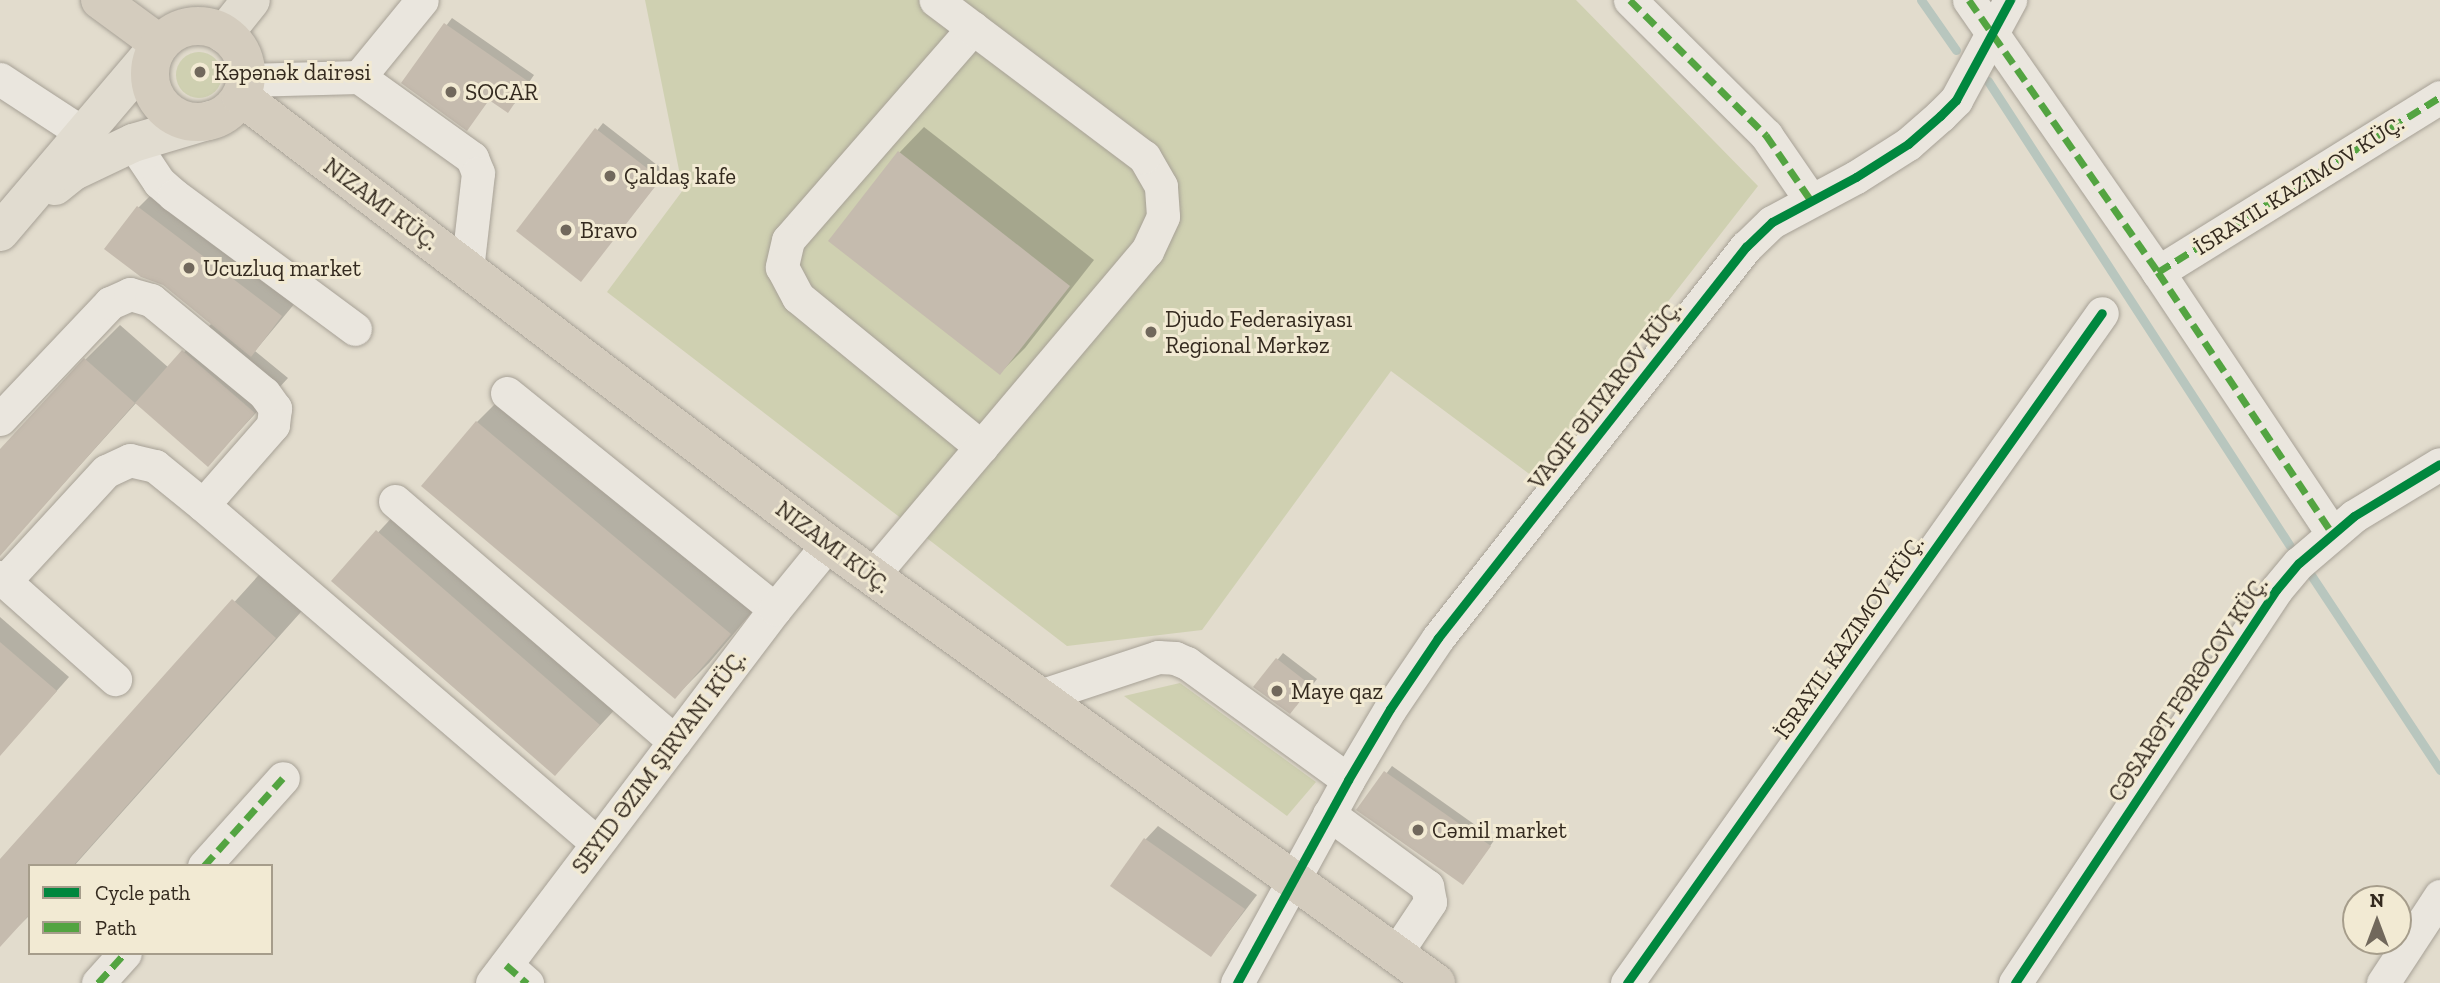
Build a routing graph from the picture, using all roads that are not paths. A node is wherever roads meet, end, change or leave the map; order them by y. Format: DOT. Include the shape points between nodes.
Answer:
graph roads {
  1 [pos="100,0"];
  2 [pos="251,0"];
  3 [pos="422,0"];
  4 [pos="936,0"];
  5 [pos="1630,0"];
  6 [pos="1969,0"];
  7 [pos="2010,0"];
  8 [pos="973,28"];
  9 [pos="1993,33"];
  10 [pos="224,34"];
  11 [pos="160,44"];
  12 [pos="359,77"];
  13 [pos="0,79"];
  14 [pos="2440,97"];
  15 [pos="233,99"];
  16 [pos="84,134"];
  17 [pos="133,143"];
  18 [pos="1810,199"];
  19 [pos="6,226"];
  20 [pos="467,270"];
  21 [pos="2158,272"];
  22 [pos="2102,313"];
  23 [pos="355,328"];
  24 [pos="507,393"];
  25 [pos="0,419"];
  26 [pos="981,447"];
  27 [pos="2440,464"];
  28 [pos="395,501"];
  29 [pos="203,505"];
  30 [pos="2332,533"];
  31 [pos="828,544"];
  32 [pos="872,576"];
  33 [pos="3,579"];
  34 [pos="775,609"];
  35 [pos="115,679"];
  36 [pos="1040,696"];
  37 [pos="674,742"];
  38 [pos="283,778"];
  39 [pos="1348,780"];
  40 [pos="1329,814"];
  41 [pos="597,843"];
  42 [pos="206,864"];
  43 [pos="1294,879"];
  44 [pos="2440,896"];
  45 [pos="1396,953"];
  46 [pos="123,955"];
  47 [pos="508,977"];
  48 [pos="98,983"];
  49 [pos="1237,983"];
  50 [pos="1436,983"];
  51 [pos="1627,983"];
  52 [pos="2015,983"];
  53 [pos="2383,983"];
  1 -- 11 [label="highway"];
  2 -- 10 [label="main road"];
  3 -- 12 [label="street"];
  4 -- 8 [label="street"];
  5 -- 18 [label="street" via="1766,135"];
  6 -- 9 [label="street"];
  7 -- 9 [label="street, VAQIF ƏLIYAROV KÜÇ."];
  8 -- 26 [label="street" via="1144,157 1161,186 1163,216 1147,251"];
  8 -- 26 [label="street" via="788,240 782,267 797,298"];
  9 -- 18 [label="street, VAQIF ƏLIYAROV KÜÇ." via="1956,100 1940,116 1908,144"];
  9 -- 21 [label="street"];
  10 -- 11 [label="highway" via="190,26"];
  10 -- 15 [label="highway" via="245,62"];
  11 -- 15 [label="highway" via="150,77 164,109 197,122"];
  11 -- 16 [label="main road"];
  12 -- 15 [label="street"];
  12 -- 20 [label="street" via="472,158 478,173"];
  13 -- 16 [label="street"];
  14 -- 21 [label="street"];
  15 -- 17 [label="main road"];
  15 -- 20 [label="highway, NIZAMI KÜÇ."];
  16 -- 19 [label="main road"];
  17 -- 19 [label="main road" via="72,172"];
  17 -- 23 [label="street" via="166,189"];
  18 -- 39 [label="street, VAQIF ƏLIYAROV KÜÇ." via="1772,222 1746,247 1438,638"];
  20 -- 31 [label="highway, NIZAMI KÜÇ."];
  21 -- 30 [label="street"];
  22 -- 51 [label="street"];
  24 -- 34 [label="street"];
  25 -- 29 [label="street" via="110,303 130,294 151,300 264,393 275,408 273,425"];
  26 -- 32 [label="street"];
  27 -- 30 [label="street, CƏSARƏT FƏRƏCOV KÜÇ."];
  28 -- 37 [label="street"];
  29 -- 33 [label="street" via="155,466 130,460 106,471"];
  29 -- 41 [label="street"];
  30 -- 52 [label="street, CƏSARƏT FƏRƏCOV KÜÇ." via="2276,590"];
  31 -- 32 [label="highway, NIZAMI KÜÇ."];
  31 -- 34 [label="street, SEYID ƏZIM ŞIRVANI KÜÇ."];
  32 -- 36 [label="highway, NIZAMI KÜÇ."];
  33 -- 35 [label="street"];
  34 -- 37 [label="street, SEYID ƏZIM ŞIRVANI KÜÇ."];
  36 -- 39 [label="street" via="1158,657 1175,658"];
  36 -- 43 [label="highway, NIZAMI KÜÇ."];
  37 -- 41 [label="street, SEYID ƏZIM ŞIRVANI KÜÇ."];
  38 -- 42 [label="street"];
  39 -- 40 [label="street, VAQIF ƏLIYAROV KÜÇ."];
  40 -- 43 [label="street, VAQIF ƏLIYAROV KÜÇ."];
  40 -- 45 [label="street" via="1427,886 1430,902"];
  41 -- 47 [label="street, SEYID ƏZIM ŞIRVANI KÜÇ."];
  43 -- 45 [label="highway, NIZAMI KÜÇ."];
  43 -- 49 [label="street, VAQIF ƏLIYAROV KÜÇ."];
  44 -- 53 [label="street"];
  45 -- 50 [label="highway, NIZAMI KÜÇ."];
  46 -- 48 [label="street"];
}
